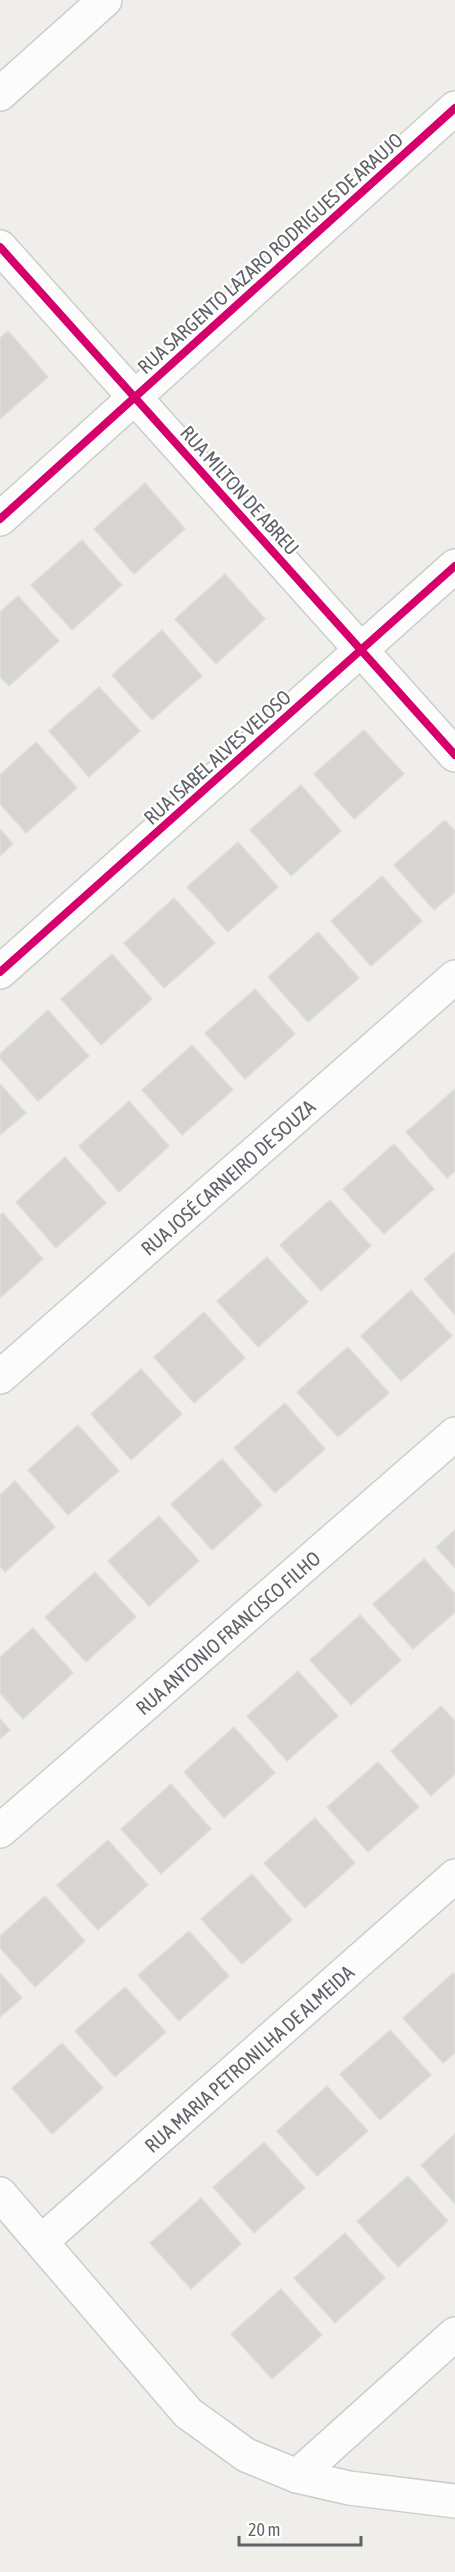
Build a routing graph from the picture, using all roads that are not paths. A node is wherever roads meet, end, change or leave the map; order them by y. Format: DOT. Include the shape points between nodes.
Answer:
graph roads {
  1 [pos="105,0"];
  2 [pos="0,94"];
  3 [pos="455,108"];
  4 [pos="0,247"];
  5 [pos="136,398"];
  6 [pos="0,519"];
  7 [pos="455,566"];
  8 [pos="361,650"];
  9 [pos="455,755"];
  10 [pos="0,972"];
  11 [pos="455,977"];
  12 [pos="0,1377"];
  13 [pos="455,1434"];
  14 [pos="0,1831"];
  15 [pos="455,1876"];
  16 [pos="0,2194"];
  17 [pos="42,2241"];
  18 [pos="455,2334"];
  19 [pos="297,2476"];
  20 [pos="455,2501"];
  1 -- 2 [label="street"];
  3 -- 5 [label="street, RUA SARGENTO LAZARO RODRIGUES DE ARAUJO"];
  4 -- 5 [label="street, RUA MILTON DE ABREU"];
  5 -- 6 [label="street, RUA SARGENTO LAZARO RODRIGUES DE ARAUJO"];
  5 -- 8 [label="street, RUA MILTON DE ABREU"];
  7 -- 8 [label="street, RUA ISABEL ALVES VELOSO"];
  8 -- 9 [label="street, RUA MILTON DE ABREU"];
  8 -- 10 [label="street, RUA ISABEL ALVES VELOSO"];
  11 -- 12 [label="street, RUA JOSÉ CARNEIRO DE SOUZA"];
  13 -- 14 [label="street, RUA ANTONIO FRANCISCO FILHO"];
  15 -- 17 [label="street, RUA MARIA PETRONILHA DE ALMEIDA"];
  16 -- 17 [label="street"];
  17 -- 19 [label="street" via="188,2413 246,2455"];
  18 -- 19 [label="street"];
  19 -- 20 [label="street" via="349,2488"];
}
